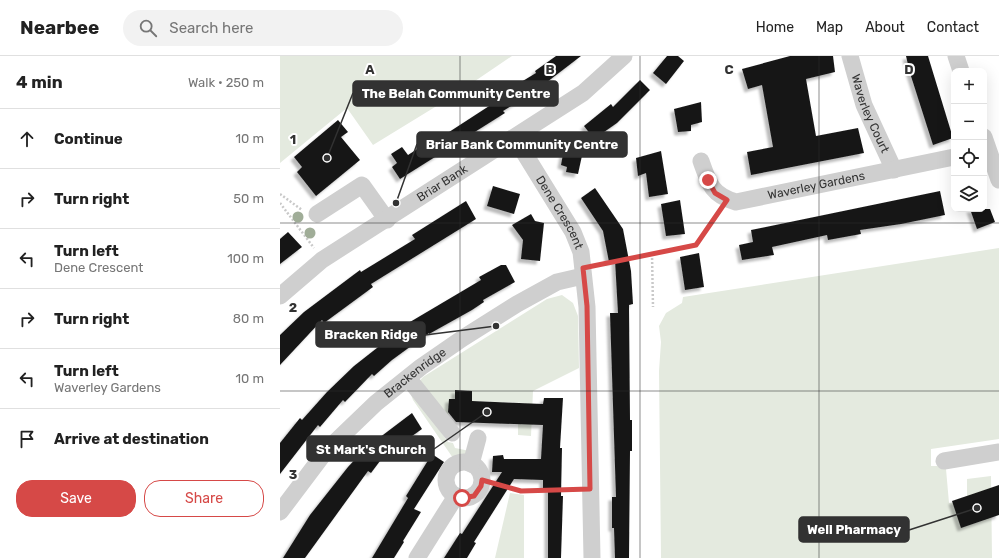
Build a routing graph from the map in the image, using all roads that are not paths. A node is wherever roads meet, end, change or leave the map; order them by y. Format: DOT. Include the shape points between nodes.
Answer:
graph roads {
  1 [pos="624,56"];
  2 [pos="850,56"];
  3 [pos="956,56"];
  4 [pos="960,68"];
  5 [pos="515,138"];
  6 [pos="987,151"];
  7 [pos="951,158"];
  8 [pos="701,161"];
  9 [pos="894,170"];
  10 [pos="999,180"];
  11 [pos="317,214"];
  12 [pos="387,220"];
  13 [pos="583,272"];
  14 [pos="280,296"];
  15 [pos="408,378"];
  16 [pos="452,432"];
  17 [pos="478,438"];
  18 [pos="999,452"];
  19 [pos="944,461"];
  20 [pos="471,464"];
  21 [pos="456,496"];
  22 [pos="280,512"];
  23 [pos="417,558"];
  24 [pos="592,558"];
  1 -- 5 [label="street, Briar Bank" via="583,93"];
  2 -- 9 [label="street, Waverley Court" via="864,104"];
  3 -- 4 [label="street"];
  5 -- 12 [label="street, Briar Bank"];
  5 -- 13 [label="street, Dene Crescent" via="573,232"];
  6 -- 10 [label="street"];
  7 -- 9 [label="street, Waverley Gardens"];
  8 -- 9 [label="street, Waverley Gardens" via="715,193 736,202"];
  11 -- 12 [label="street" via="362,185"];
  12 -- 14 [label="street, Briar Bank" via="322,260"];
  13 -- 15 [label="street, Brackenridge" via="557,282 517,304 463,338"];
  13 -- 24 [label="street, Dene Crescent" via="587,306"];
  15 -- 16 [label="street"];
  15 -- 22 [label="street, Brackenridge" via="376,403 326,451"];
  17 -- 20 [label="street"];
  18 -- 19 [label="street"];
  20 -- 21 [label="street" via="457,464 448,472 448,488"];
  20 -- 21 [label="street" via="478,468 481,486 474,496"];
  21 -- 23 [label="street"];
}
